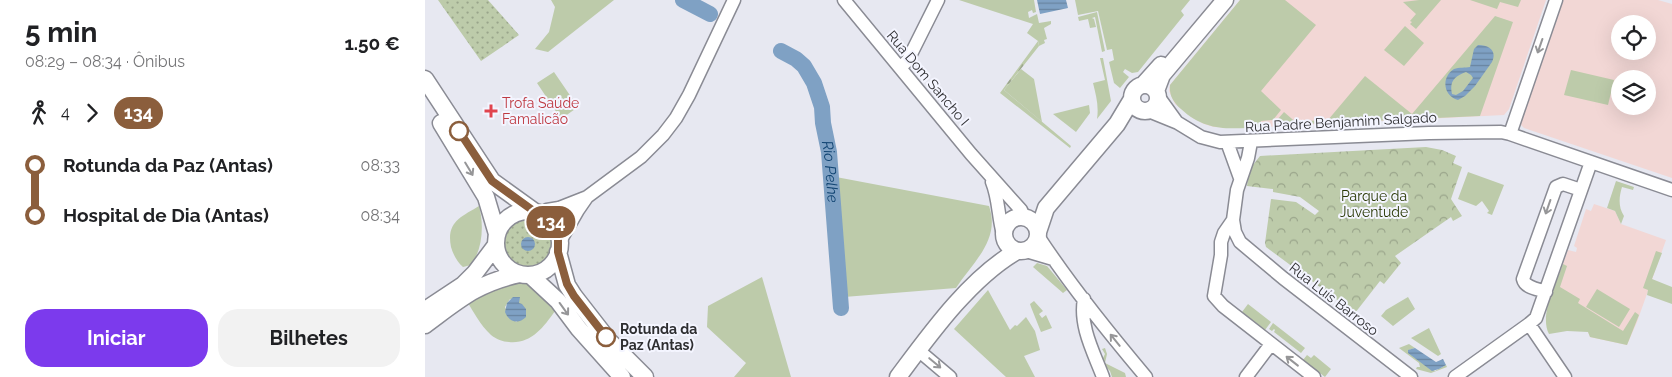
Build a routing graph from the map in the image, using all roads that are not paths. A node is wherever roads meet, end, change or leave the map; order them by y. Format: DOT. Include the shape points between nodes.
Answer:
graph roads {
  1 [pos="734,0"];
  2 [pos="844,0"];
  3 [pos="939,0"];
  4 [pos="1216,0"];
  5 [pos="1225,0"];
  6 [pos="1556,0"];
  7 [pos="900,68"];
  8 [pos="425,80"];
  9 [pos="1152,90"];
  10 [pos="425,99"];
  11 [pos="1140,107"];
  12 [pos="1178,123"];
  13 [pos="1510,134"];
  14 [pos="1227,142"];
  15 [pos="1251,142"];
  16 [pos="1591,162"];
  17 [pos="989,175"];
  18 [pos="1240,178"];
  19 [pos="1581,190"];
  20 [pos="1672,190"];
  21 [pos="587,197"];
  22 [pos="490,208"];
  23 [pos="1046,208"];
  24 [pos="537,213"];
  25 [pos="1024,217"];
  26 [pos="1233,220"];
  27 [pos="1003,234"];
  28 [pos="1038,234"];
  29 [pos="497,239"];
  30 [pos="1240,242"];
  31 [pos="559,247"];
  32 [pos="1021,251"];
  33 [pos="1221,255"];
  34 [pos="1053,259"];
  35 [pos="481,264"];
  36 [pos="525,275"];
  37 [pos="983,276"];
  38 [pos="1546,292"];
  39 [pos="1084,299"];
  40 [pos="425,310"];
  41 [pos="1529,324"];
  42 [pos="425,325"];
  43 [pos="1271,344"];
  44 [pos="918,350"];
  45 [pos="622,377"];
  46 [pos="645,377"];
  47 [pos="898,377"];
  48 [pos="951,377"];
  49 [pos="1103,377"];
  50 [pos="1146,377"];
  51 [pos="1246,377"];
  52 [pos="1313,377"];
  53 [pos="1411,377"];
  54 [pos="1455,377"];
  55 [pos="1565,377"];
  1 -- 21 [label="street" via="689,95 669,127 641,157"];
  2 -- 7 [label="street, Rua Dom Sancho I"];
  3 -- 7 [label="street" via="908,60"];
  4 -- 9 [label="main road"];
  5 -- 9 [label="main road"];
  6 -- 13 [label="street, one-way"];
  7 -- 17 [label="street, Rua Dom Sancho I"];
  8 -- 24 [label="main road" via="492,181"];
  9 -- 11 [label="main road" via="1158,100 1154,107"];
  9 -- 11 [label="main road" via="1133,91"];
  9 -- 12 [label="street, Rua Padre Benjamim Salgado"];
  10 -- 22 [label="main road, one-way"];
  11 -- 12 [label="street, Rua Padre Benjamim Salgado"];
  11 -- 23 [label="main road" via="1117,124"];
  12 -- 14 [label="street, Rua Padre Benjamim Salgado" via="1201,137"];
  13 -- 15 [label="street, Rua Padre Benjamim Salgado" via="1429,133"];
  13 -- 16 [label="street, Rua Padre Benjamim Salgado"];
  14 -- 15 [label="street, Rua Padre Benjamim Salgado"];
  14 -- 18 [label="street"];
  15 -- 18 [label="street"];
  16 -- 19 [label="street"];
  16 -- 20 [label="street, Rua Padre Benjamim Salgado"];
  17 -- 25 [label="street, Rua Dom Sancho I"];
  17 -- 27 [label="street, Rua Dom Sancho I" via="997,193"];
  18 -- 26 [label="street"];
  19 -- 38 [label="street"];
  19 -- 38 [label="street, one-way" via="1563,184 1556,187 1523,279 1527,286"];
  21 -- 24 [label="street"];
  21 -- 31 [label="street"];
  22 -- 29 [label="main road"];
  22 -- 35 [label="main road"];
  23 -- 25 [label="main road"];
  23 -- 28 [label="main road"];
  24 -- 29 [label="main road" via="525,212 508,218"];
  24 -- 31 [label="main road" via="554,226"];
  25 -- 27 [label="main road" via="1010,221"];
  25 -- 28 [label="main road" via="1032,221"];
  26 -- 30 [label="street"];
  26 -- 33 [label="street" via="1224,233"];
  27 -- 32 [label="main road" via="1009,247"];
  27 -- 37 [label="main road"];
  28 -- 32 [label="main road" via="1034,245"];
  28 -- 34 [label="street"];
  29 -- 35 [label="main road"];
  29 -- 36 [label="main road" via="498,255 503,264"];
  30 -- 33 [label="street"];
  30 -- 53 [label="street, Rua Luís Barroso"];
  31 -- 36 [label="main road" via="555,259 545,270"];
  31 -- 46 [label="main road" via="567,284 574,296 609,341"];
  32 -- 34 [label="street"];
  32 -- 37 [label="main road"];
  33 -- 43 [label="street" via="1214,296"];
  34 -- 39 [label="street"];
  35 -- 40 [label="main road" via="463,285"];
  36 -- 42 [label="main road" via="496,280 472,290"];
  36 -- 45 [label="main road, one-way" via="558,301"];
  37 -- 44 [label="main road"];
  38 -- 41 [label="street" via="1536,318"];
  39 -- 49 [label="street" via="1083,319"];
  50 -- 39 [label="street, one-way"];
  41 -- 54 [label="street"];
  41 -- 55 [label="street"];
  43 -- 51 [label="street"];
  52 -- 43 [label="street, one-way"];
  44 -- 47 [label="main road"];
  44 -- 48 [label="street, one-way"];
}
